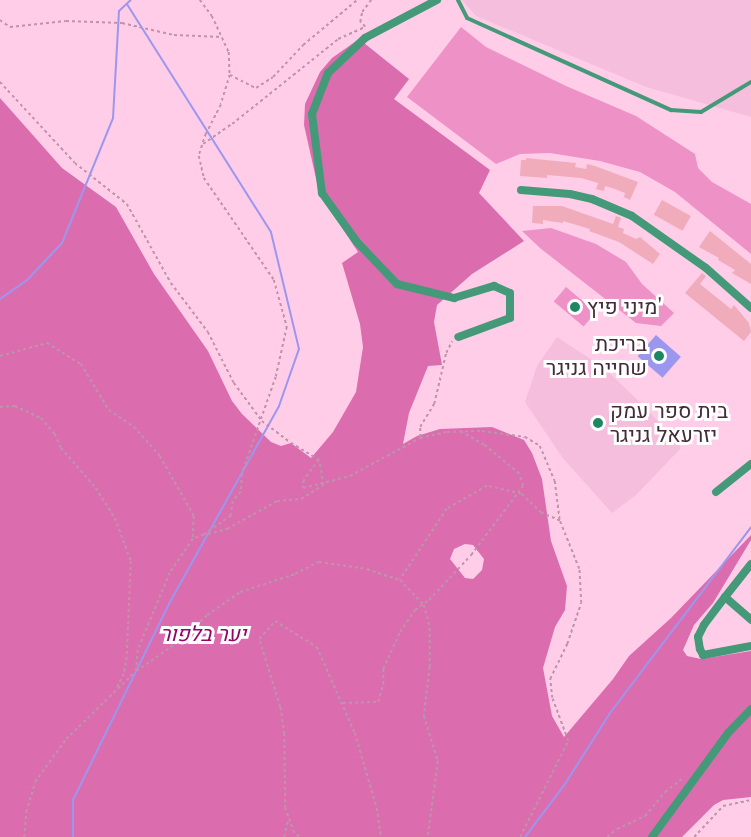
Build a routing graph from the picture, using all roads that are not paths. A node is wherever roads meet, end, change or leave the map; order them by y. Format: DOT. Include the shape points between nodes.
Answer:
graph roads {
  1 [pos="437,0"];
  2 [pos="459,0"];
  3 [pos="751,82"];
  4 [pos="521,190"];
  5 [pos="751,308"];
  6 [pos="458,338"];
  7 [pos="751,464"];
  8 [pos="716,492"];
  9 [pos="751,564"];
  10 [pos="725,597"];
  11 [pos="751,620"];
  12 [pos="751,646"];
  13 [pos="751,709"];
  14 [pos="652,837"];
  1 -- 6 [label="street" via="365,38 328,73 312,114 322,193 357,242 397,284 454,298 494,286 510,293 510,318"];
  2 -- 3 [label="lane" via="467,18 671,111 701,112"];
  4 -- 5 [label="street" via="592,199 632,216 706,268"];
  7 -- 8 [label="street"];
  9 -- 10 [label="street"];
  10 -- 11 [label="street"];
  10 -- 12 [label="street" via="698,637 703,655"];
  13 -- 14 [label="street" via="728,733"];
}
